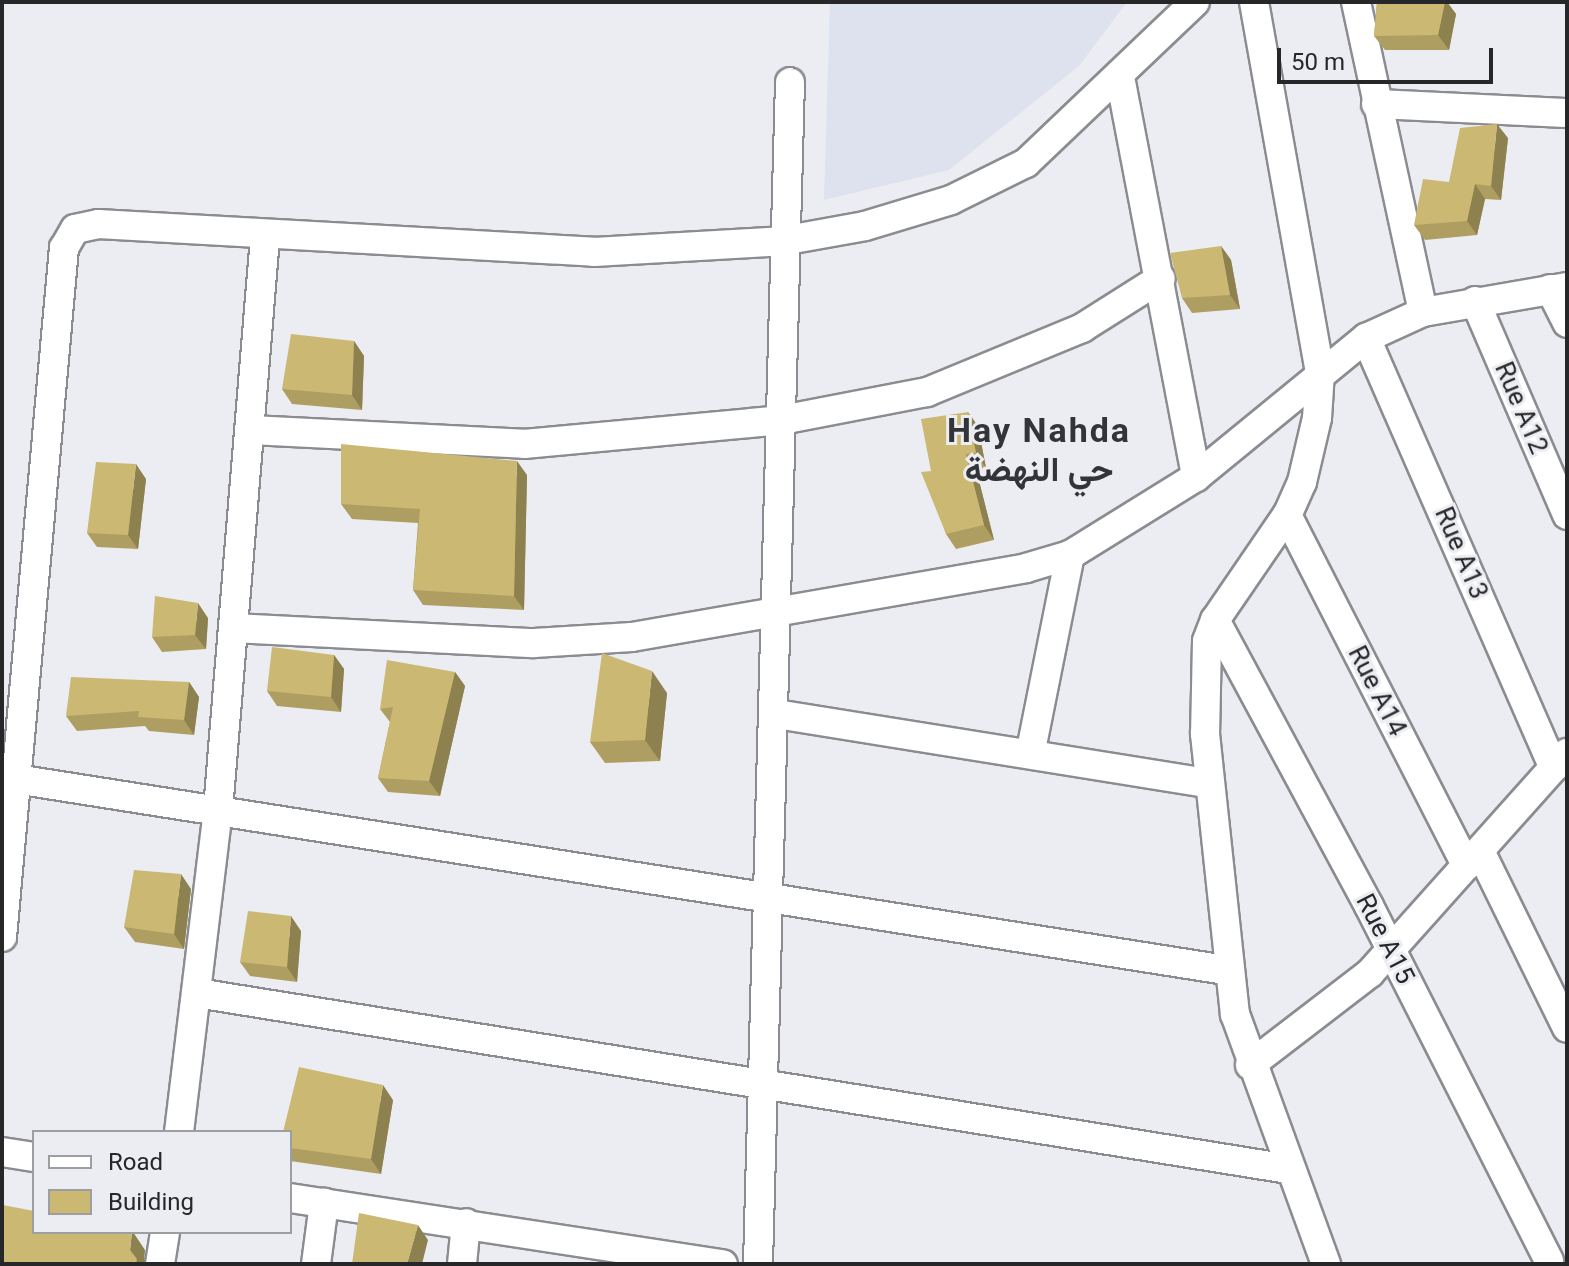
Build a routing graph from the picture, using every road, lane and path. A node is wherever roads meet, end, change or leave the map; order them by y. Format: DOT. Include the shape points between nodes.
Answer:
graph roads {
  1 [pos="1195,2"];
  2 [pos="1254,2"];
  3 [pos="1356,2"];
  4 [pos="1120,77"];
  5 [pos="790,82"];
  6 [pos="1376,104"];
  7 [pos="1567,113"];
  8 [pos="265,237"];
  9 [pos="782,241"];
  10 [pos="1161,278"];
  11 [pos="1559,288"];
  12 [pos="1475,301"];
  13 [pos="1423,312"];
  14 [pos="1567,323"];
  15 [pos="1366,338"];
  16 [pos="1320,372"];
  17 [pos="781,420"];
  18 [pos="251,430"];
  19 [pos="1196,477"];
  20 [pos="1287,515"];
  21 [pos="1567,515"];
  22 [pos="1070,555"];
  23 [pos="776,614"];
  24 [pos="1215,620"];
  25 [pos="233,628"];
  26 [pos="776,714"];
  27 [pos="1031,750"];
  28 [pos="1561,760"];
  29 [pos="11,778"];
  30 [pos="1208,783"];
  31 [pos="218,810"];
  32 [pos="1473,859"];
  33 [pos="769,900"];
  34 [pos="2,937"];
  35 [pos="1392,951"];
  36 [pos="1226,970"];
  37 [pos="197,993"];
  38 [pos="1567,1028"];
  39 [pos="1250,1065"];
  40 [pos="765,1083"];
  41 [pos="179,1130"];
  42 [pos="2,1152"];
  43 [pos="32,1157"];
  44 [pos="1288,1169"];
  45 [pos="292,1198"];
  46 [pos="324,1203"];
  47 [pos="466,1223"];
  48 [pos="165,1234"];
  49 [pos="602,1253"];
  50 [pos="1553,1258"];
  51 [pos="160,1264"];
  52 [pos="316,1264"];
  53 [pos="462,1264"];
  54 [pos="723,1264"];
  55 [pos="758,1264"];
  56 [pos="1326,1264"];
  1 -- 4 [label="street"];
  2 -- 16 [label="street"];
  3 -- 6 [label="street"];
  4 -- 9 [label="street" via="1026,163 989,182 865,226"];
  4 -- 10 [label="street"];
  5 -- 9 [label="street"];
  6 -- 7 [label="street"];
  6 -- 13 [label="street"];
  8 -- 9 [label="street" via="594,252"];
  8 -- 18 [label="street"];
  8 -- 29 [label="street" via="98,224 75,229 64,248"];
  9 -- 17 [label="street"];
  10 -- 17 [label="street" via="1082,328 927,392"];
  10 -- 19 [label="street"];
  11 -- 12 [label="street"];
  11 -- 14 [label="street"];
  12 -- 13 [label="street"];
  12 -- 21 [label="street, Rue A12"];
  13 -- 15 [label="street"];
  15 -- 16 [label="street"];
  15 -- 28 [label="street, Rue A13"];
  16 -- 19 [label="street"];
  16 -- 20 [label="street" via="1311,450"];
  17 -- 18 [label="street" via="524,444"];
  17 -- 23 [label="street"];
  18 -- 25 [label="street"];
  19 -- 22 [label="street"];
  20 -- 24 [label="street"];
  20 -- 32 [label="street, Rue A14"];
  22 -- 23 [label="street" via="990,576"];
  22 -- 27 [label="street"];
  23 -- 25 [label="street" via="632,637 534,643"];
  23 -- 26 [label="street"];
  24 -- 30 [label="street" via="1203,660"];
  24 -- 35 [label="street, Rue A15"];
  25 -- 31 [label="street"];
  26 -- 27 [label="street"];
  26 -- 33 [label="street"];
  27 -- 30 [label="street"];
  28 -- 32 [label="street"];
  29 -- 31 [label="street"];
  29 -- 34 [label="street"];
  30 -- 36 [label="street"];
  31 -- 33 [label="street"];
  31 -- 37 [label="street"];
  32 -- 35 [label="street"];
  32 -- 38 [label="street, Rue A14"];
  33 -- 36 [label="street"];
  33 -- 40 [label="street"];
  35 -- 39 [label="street" via="1346,996"];
  35 -- 50 [label="street, Rue A15"];
  36 -- 39 [label="street"];
  37 -- 40 [label="street"];
  37 -- 41 [label="street"];
  39 -- 44 [label="street"];
  40 -- 44 [label="street"];
  40 -- 55 [label="street"];
  42 -- 43 [label="street"];
  44 -- 56 [label="street"];
  45 -- 46 [label="street"];
  46 -- 47 [label="street"];
  46 -- 52 [label="street"];
  47 -- 49 [label="street"];
  47 -- 53 [label="street"];
  48 -- 51 [label="street"];
  49 -- 54 [label="street"];
}
